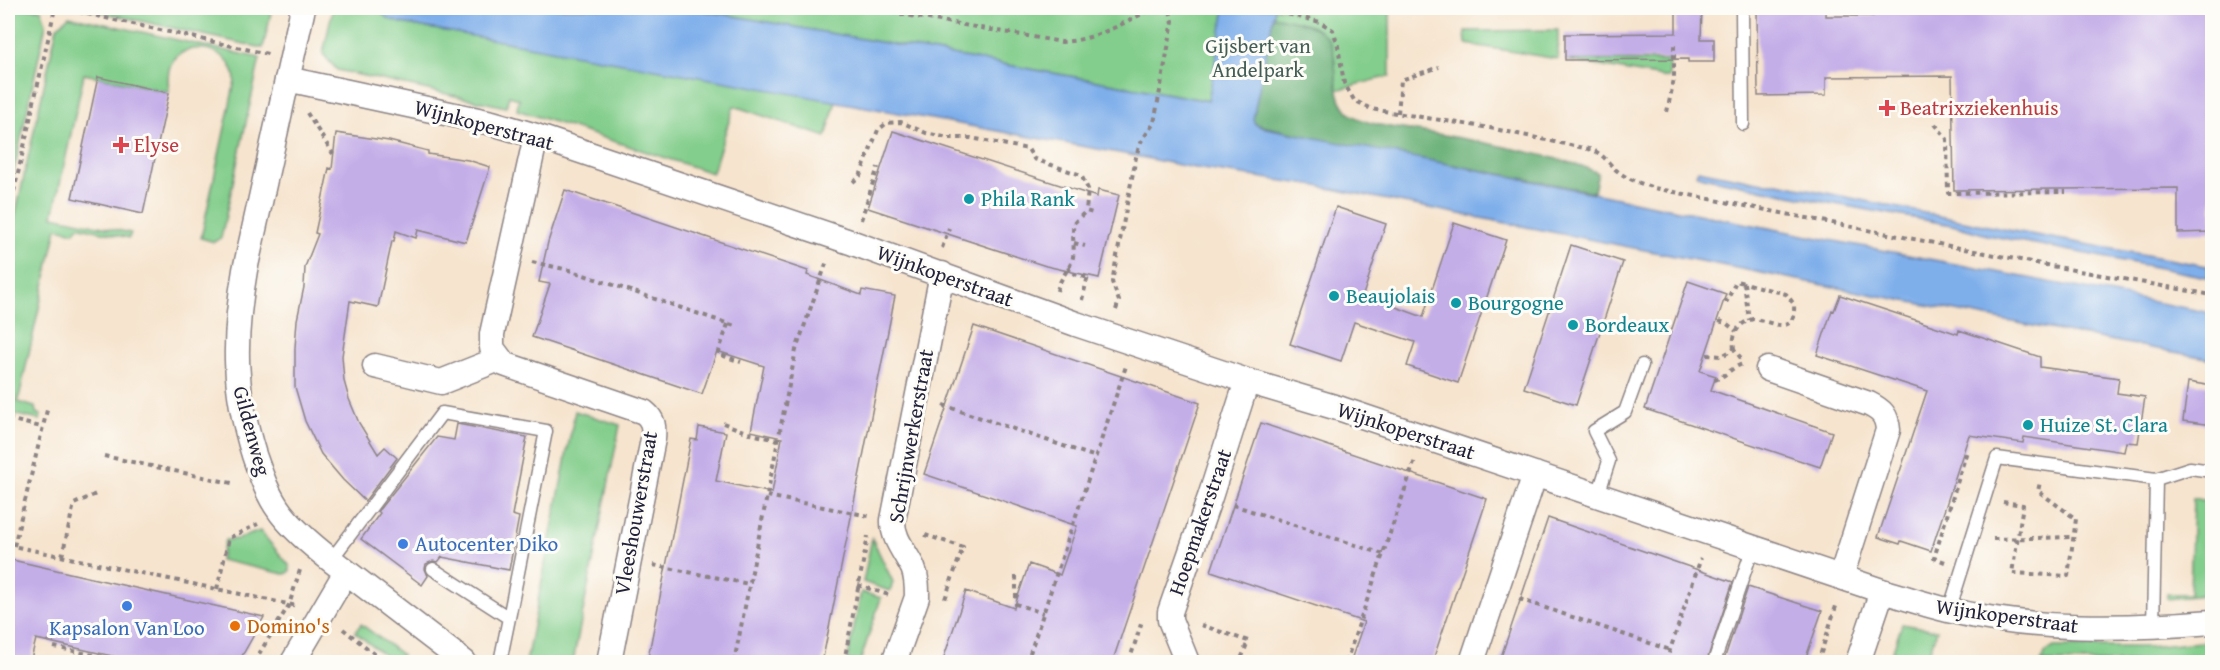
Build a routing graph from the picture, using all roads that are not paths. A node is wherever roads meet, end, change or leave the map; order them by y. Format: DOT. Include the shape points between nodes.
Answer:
graph roads {
  1 [pos="303,8"];
  2 [pos="1742,8"];
  3 [pos="289,69"];
  4 [pos="1743,124"];
  5 [pos="536,136"];
  6 [pos="942,274"];
  7 [pos="499,359"];
  8 [pos="1642,365"];
  9 [pos="375,366"];
  10 [pos="1763,367"];
  11 [pos="1247,381"];
  12 [pos="2212,471"];
  13 [pos="1535,474"];
  14 [pos="2156,479"];
  15 [pos="1598,495"];
  16 [pos="1753,547"];
  17 [pos="338,566"];
  18 [pos="433,569"];
  19 [pos="1843,577"];
  20 [pos="1882,591"];
  21 [pos="1949,611"];
  22 [pos="509,618"];
  23 [pos="2212,622"];
  24 [pos="2152,627"];
  25 [pos="293,663"];
  26 [pos="464,663"];
  27 [pos="500,663"];
  28 [pos="609,663"];
  29 [pos="894,663"];
  30 [pos="1187,663"];
  31 [pos="1472,663"];
  32 [pos="1714,663"];
  33 [pos="1858,663"];
  1 -- 3 [label="street, Gildenweg"];
  2 -- 4 [label="lane"];
  3 -- 5 [label="street, Wijnkoperstraat"];
  3 -- 17 [label="street, Gildenweg" via="240,299 237,375 247,430 271,498 295,528"];
  5 -- 6 [label="street, Wijnkoperstraat"];
  5 -- 7 [label="street" via="492,334 492,348"];
  6 -- 11 [label="street, Wijnkoperstraat"];
  6 -- 29 [label="street, Schrijnwerkerstraat" via="892,527 916,578 917,597"];
  7 -- 9 [label="street" via="441,381"];
  7 -- 28 [label="street, Vleeshouwerstraat" via="637,409 653,422 653,439"];
  8 -- 15 [label="lane" via="1625,412 1594,430 1609,461"];
  10 -- 19 [label="street" via="1869,404 1884,413 1887,420 1888,430"];
  11 -- 13 [label="street, Wijnkoperstraat"];
  11 -- 30 [label="street, Hoepmakerstraat" via="1170,616"];
  12 -- 14 [label="lane" via="2190,468"];
  13 -- 15 [label="street, Wijnkoperstraat"];
  13 -- 31 [label="street"];
  14 -- 21 [label="lane" via="1997,458"];
  14 -- 24 [label="lane"];
  15 -- 16 [label="street, Wijnkoperstraat"];
  16 -- 19 [label="street, Wijnkoperstraat"];
  16 -- 32 [label="lane"];
  17 -- 22 [label="lane" via="442,413 546,432"];
  17 -- 25 [label="street" via="322,613"];
  17 -- 26 [label="street, Gildenweg"];
  18 -- 22 [label="lane"];
  19 -- 20 [label="street, Wijnkoperstraat"];
  20 -- 21 [label="street, Wijnkoperstraat"];
  20 -- 33 [label="street"];
  21 -- 24 [label="street, Wijnkoperstraat" via="2088,628"];
  22 -- 27 [label="lane"];
  23 -- 24 [label="street, Wijnkoperstraat"];
}
